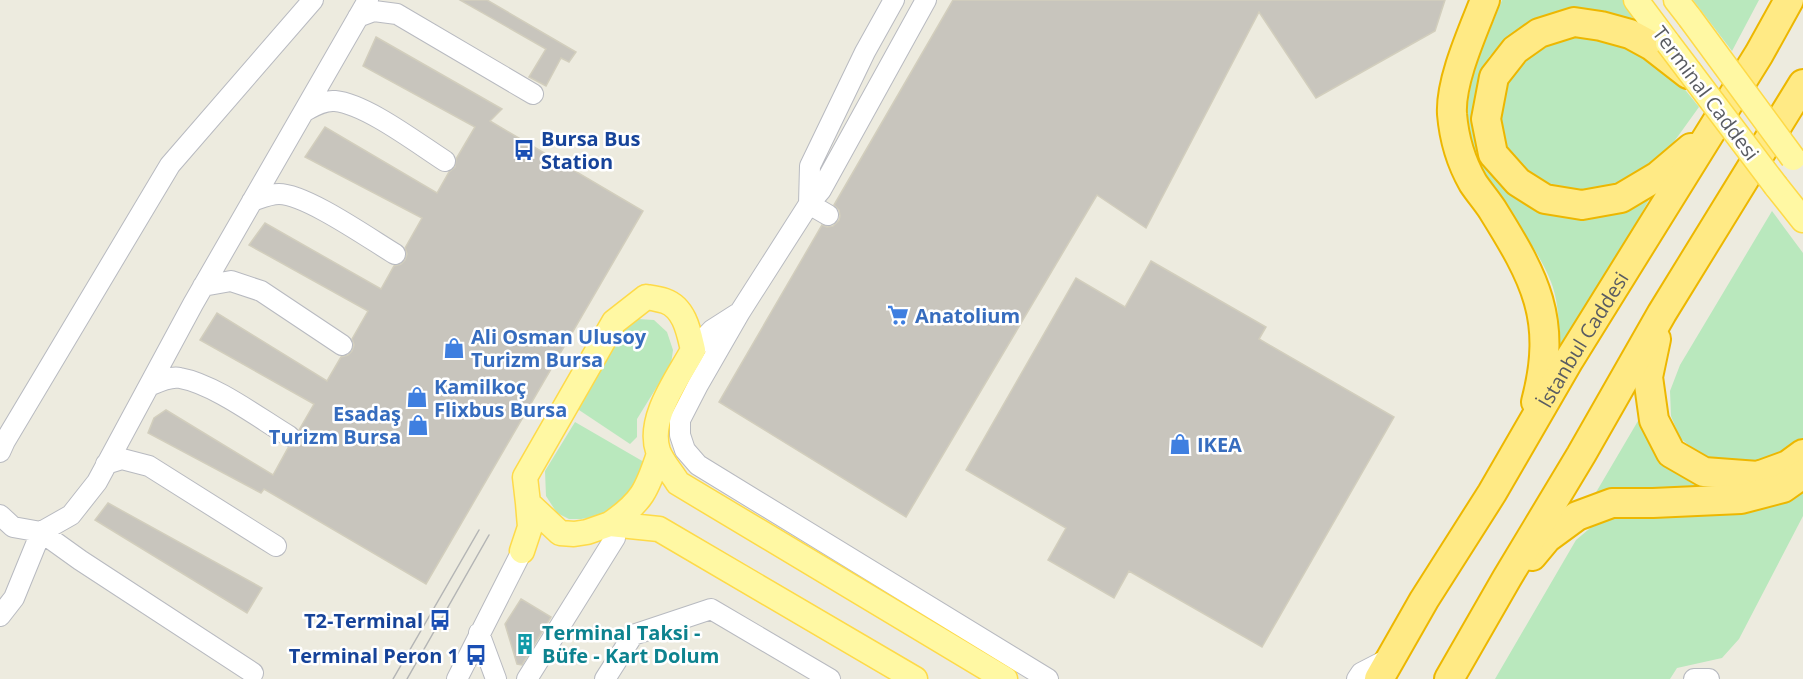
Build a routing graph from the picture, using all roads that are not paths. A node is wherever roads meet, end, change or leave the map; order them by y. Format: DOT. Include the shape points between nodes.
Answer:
graph roads {
  1 [pos="313,0"];
  2 [pos="368,0"];
  3 [pos="894,0"];
  4 [pos="926,0"];
  5 [pos="1485,0"];
  6 [pos="1635,0"];
  7 [pos="1783,0"];
  8 [pos="1789,0"];
  9 [pos="1683,9"];
  10 [pos="358,17"];
  11 [pos="1660,44"];
  12 [pos="1760,54"];
  13 [pos="1697,80"];
  14 [pos="1798,92"];
  15 [pos="533,94"];
  16 [pos="305,111"];
  17 [pos="1711,131"];
  18 [pos="445,161"];
  19 [pos="1800,164"];
  20 [pos="252,201"];
  21 [pos="824,203"];
  22 [pos="1803,220"];
  23 [pos="395,254"];
  24 [pos="203,286"];
  25 [pos="740,312"];
  26 [pos="1662,313"];
  27 [pos="342,345"];
  28 [pos="693,350"];
  29 [pos="148,386"];
  30 [pos="1527,432"];
  31 [pos="289,436"];
  32 [pos="0,452"];
  33 [pos="659,453"];
  34 [pos="1803,454"];
  35 [pos="106,464"];
  36 [pos="1803,474"];
  37 [pos="528,502"];
  38 [pos="0,514"];
  39 [pos="610,524"];
  40 [pos="42,532"];
  41 [pos="560,533"];
  42 [pos="276,546"];
  43 [pos="522,551"];
  44 [pos="1495,598"];
  45 [pos="0,616"];
  46 [pos="479,633"];
  47 [pos="1385,668"];
  48 [pos="253,673"];
  49 [pos="463,678"];
  50 [pos="496,679"];
  51 [pos="528,679"];
  52 [pos="605,679"];
  53 [pos="831,679"];
  54 [pos="915,679"];
  55 [pos="1005,679"];
  56 [pos="1048,679"];
  57 [pos="1357,679"];
  58 [pos="1449,679"];
  59 [pos="1694,679"];
  60 [pos="1709,679"];
  1 -- 32 [label="street" via="170,165"];
  2 -- 10 [label="street"];
  3 -- 21 [label="street" via="810,166"];
  4 -- 21 [label="street"];
  5 -- 30 [label="highway" via="1454,87 1452,112 1460,155 1473,183 1517,250 1534,285 1543,319 1544,360"];
  6 -- 11 [label="main road, Terminal Caddesi"];
  7 -- 12 [label="highway"];
  8 -- 12 [label="highway, İstanbul Caddesi"];
  9 -- 19 [label="main road, Terminal Caddesi, bridge"];
  10 -- 15 [label="street" via="374,11 397,14"];
  10 -- 16 [label="street"];
  11 -- 13 [label="highway, bridge"];
  11 -- 17 [label="highway" via="1574,22 1539,33 1515,50 1494,77 1486,119 1493,154 1518,182 1545,199 1582,205 1621,198 1658,177"];
  12 -- 17 [label="highway, İstanbul Caddesi"];
  13 -- 22 [label="main road, Terminal Caddesi, bridge"];
  14 -- 26 [label="highway"];
  16 -- 18 [label="street" via="334,100 365,110"];
  16 -- 20 [label="street"];
  17 -- 30 [label="highway, İstanbul Caddesi"];
  20 -- 23 [label="street" via="280,194 311,203"];
  20 -- 24 [label="street"];
  21 -- 25 [label="street"];
  24 -- 27 [label="street" via="231,281 261,291"];
  24 -- 29 [label="street"];
  25 -- 28 [label="street" via="712,330"];
  25 -- 56 [label="street" via="680,420 685,450 698,465"];
  26 -- 34 [label="highway" via="1648,377 1654,420 1671,453 1704,472 1758,476 1788,465"];
  26 -- 44 [label="highway"];
  28 -- 33 [label="main road" via="656,426"];
  28 -- 37 [label="main road" via="681,313 667,301 646,297 614,322 525,477"];
  29 -- 31 [label="street" via="178,378 208,387"];
  29 -- 35 [label="street"];
  30 -- 47 [label="highway, İstanbul Caddesi"];
  33 -- 39 [label="main road" via="642,497"];
  33 -- 55 [label="main road" via="678,483"];
  35 -- 40 [label="street" via="71,515"];
  35 -- 42 [label="street" via="122,459 149,466"];
  36 -- 44 [label="highway" via="1783,488 1741,499 1612,503 1577,516 1547,538"];
  37 -- 41 [label="main road"];
  37 -- 43 [label="main road" via="530,527"];
  38 -- 40 [label="street" via="12,527"];
  39 -- 41 [label="main road" via="587,532"];
  39 -- 51 [label="street" via="615,538"];
  39 -- 54 [label="main road" via="659,529"];
  40 -- 45 [label="street" via="14,598"];
  40 -- 48 [label="street"];
  41 -- 43 [label="main road" via="539,538"];
  43 -- 46 [label="street"];
  44 -- 58 [label="highway"];
  46 -- 49 [label="street" via="467,657"];
  46 -- 50 [label="street"];
  47 -- 57 [label="street" via="1361,673"];
  52 -- 53 [label="street" via="633,635 711,609"];
  59 -- 60 [label="street"];
}
